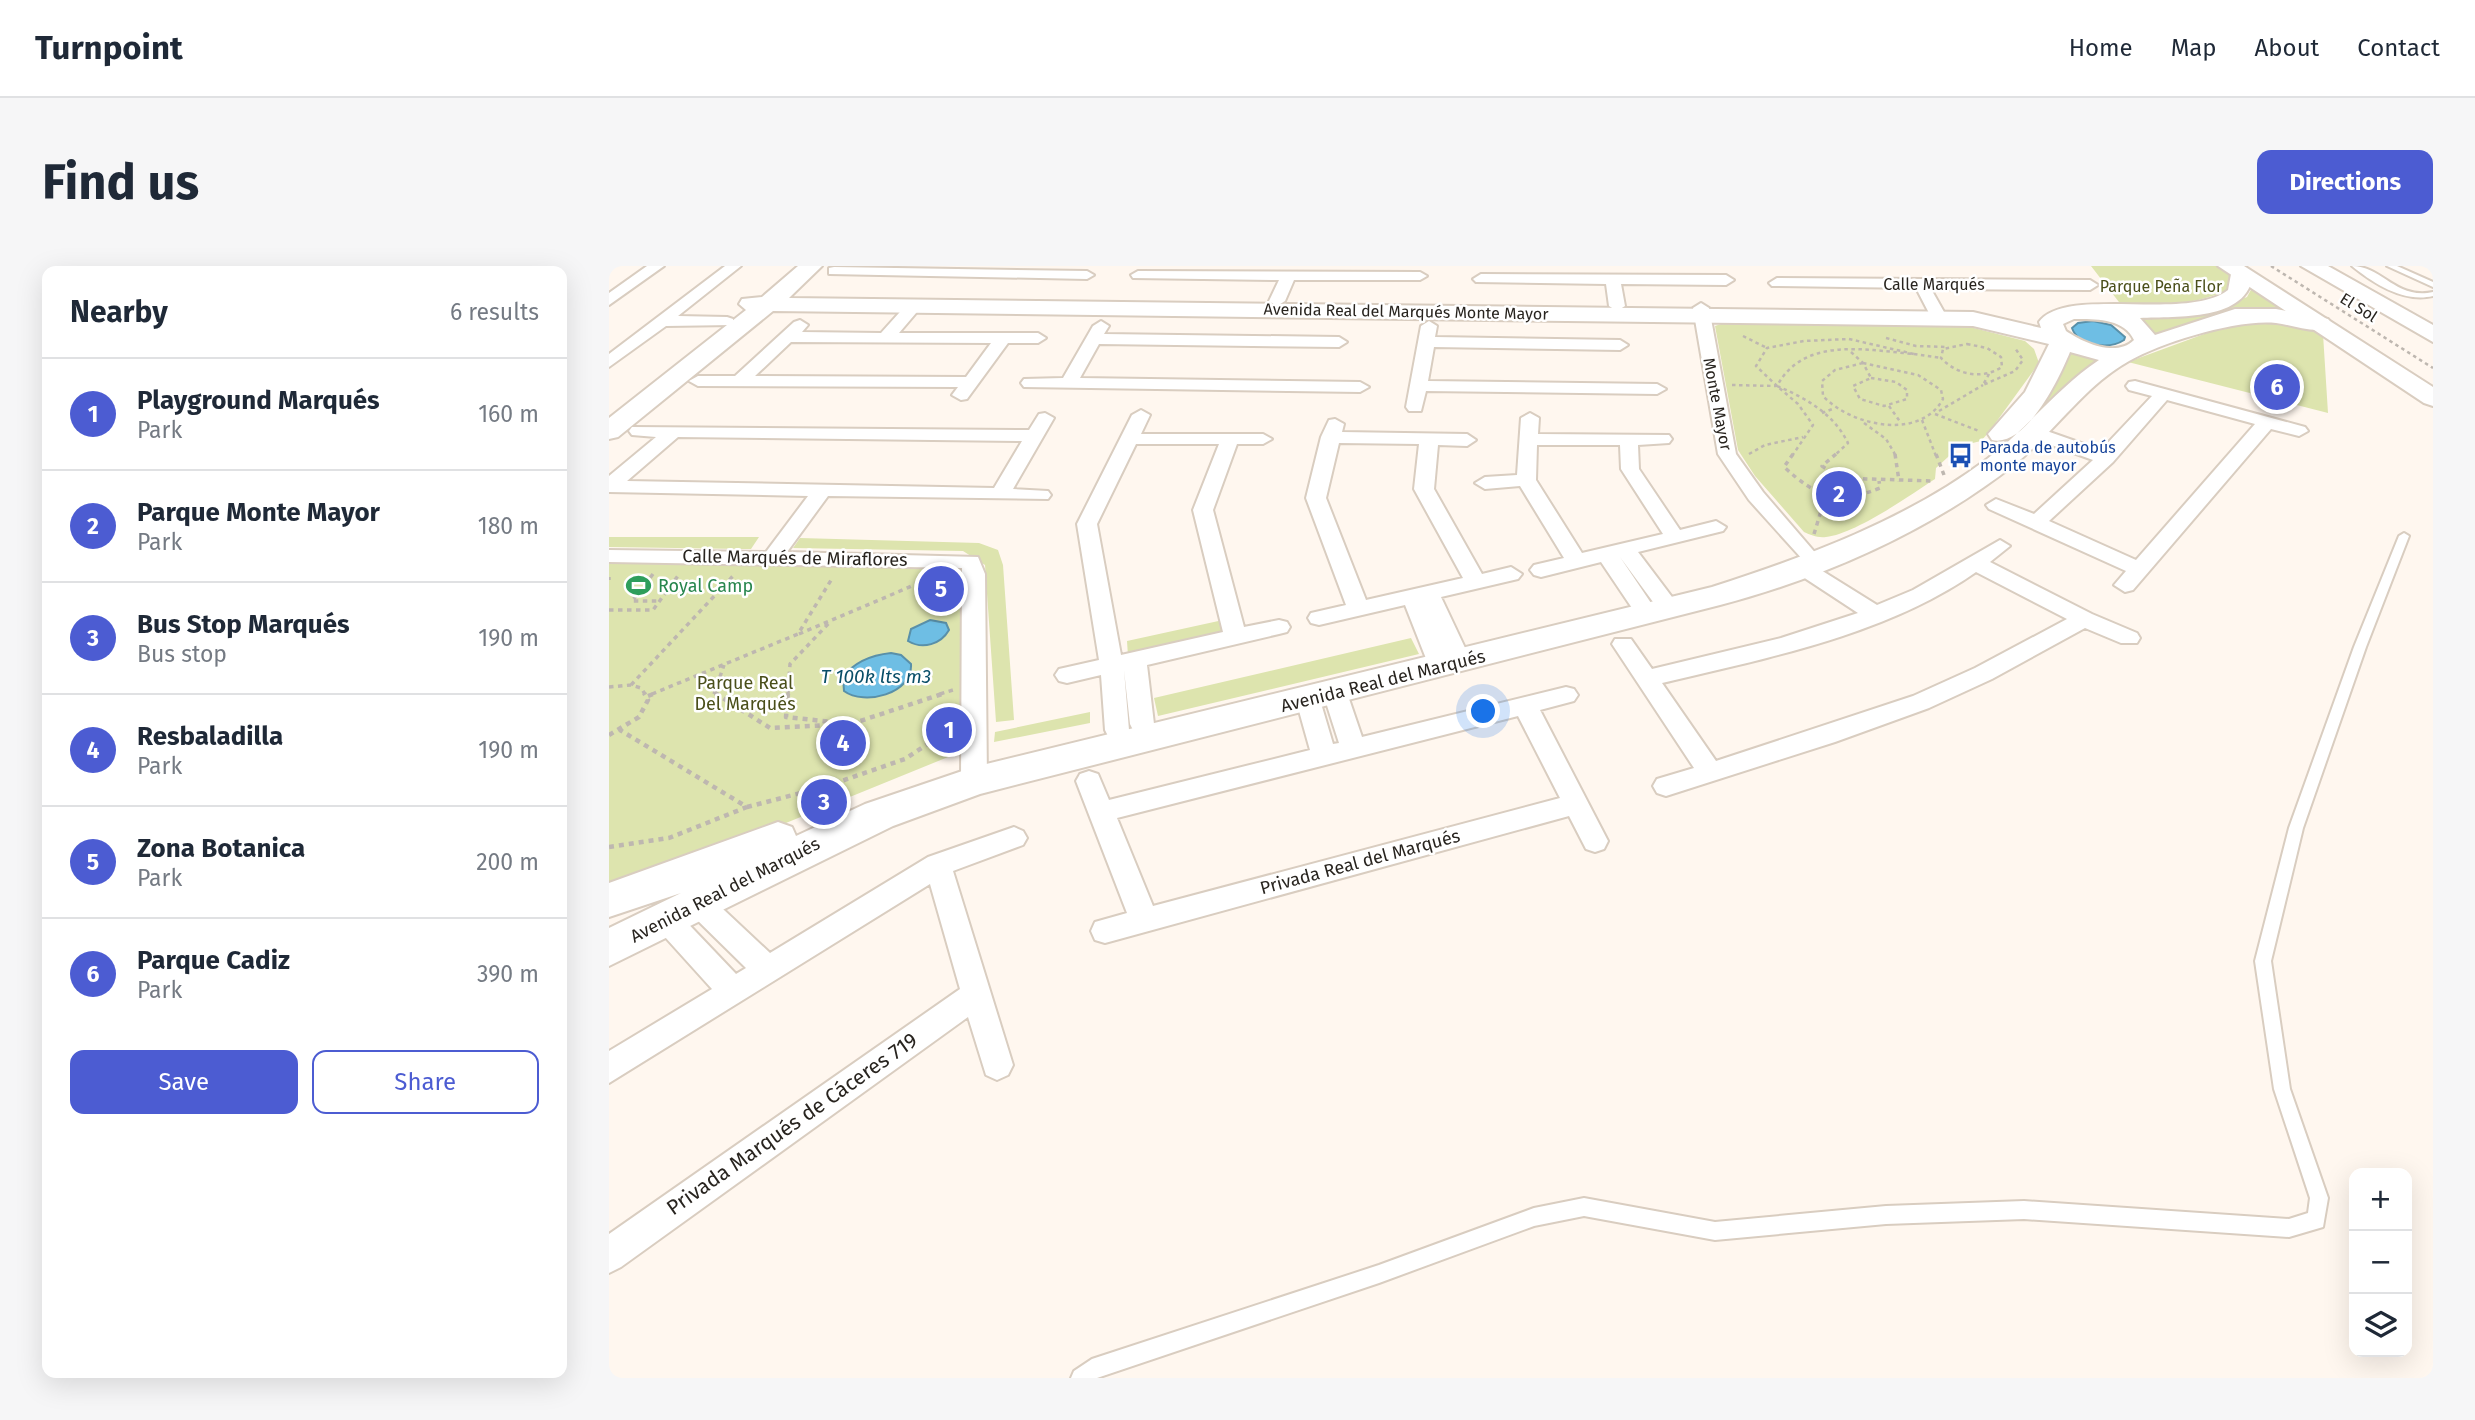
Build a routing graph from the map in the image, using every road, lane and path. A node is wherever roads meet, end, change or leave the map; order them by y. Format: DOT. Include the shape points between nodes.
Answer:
graph roads {
  1 [pos="657,266"];
  2 [pos="734,266"];
  3 [pos="795,266"];
  4 [pos="1802,266"];
  5 [pos="2046,266"];
  6 [pos="2271,266"];
  7 [pos="2312,266"];
  8 [pos="2323,266"];
  9 [pos="2355,266"];
  10 [pos="2391,266"];
  11 [pos="822,269"];
  12 [pos="865,269"];
  13 [pos="2236,270"];
  14 [pos="1175,271"];
  15 [pos="1402,271"];
  16 [pos="949,273"];
  17 [pos="966,273"];
  18 [pos="2406,274"];
  19 [pos="1138,275"];
  20 [pos="1271,275"];
  21 [pos="1289,275"];
  22 [pos="1420,276"];
  23 [pos="1481,278"];
  24 [pos="1726,279"];
  25 [pos="1607,280"];
  26 [pos="1777,283"];
  27 [pos="1809,283"];
  28 [pos="1927,284"];
  29 [pos="2059,285"];
  30 [pos="2090,285"];
  31 [pos="2433,285"];
  32 [pos="2377,290"];
  33 [pos="2433,294"];
  34 [pos="765,299"];
  35 [pos="609,300"];
  36 [pos="1091,300"];
  37 [pos="930,301"];
  38 [pos="1269,301"];
  39 [pos="1227,309"];
  40 [pos="1510,312"];
  41 [pos="1702,312"];
  42 [pos="1941,312"];
  43 [pos="2102,313"];
  44 [pos="806,320"];
  45 [pos="1615,321"];
  46 [pos="2320,324"];
  47 [pos="656,325"];
  48 [pos="1430,325"];
  49 [pos="720,326"];
  50 [pos="2061,331"];
  51 [pos="1341,335"];
  52 [pos="2433,335"];
  53 [pos="787,337"];
  54 [pos="886,337"];
  55 [pos="905,337"];
  56 [pos="1003,338"];
  57 [pos="1038,338"];
  58 [pos="1204,341"];
  59 [pos="1223,341"];
  60 [pos="1426,342"];
  61 [pos="2011,342"];
  62 [pos="1507,343"];
  63 [pos="2133,350"];
  64 [pos="1851,351"];
  65 [pos="1914,354"];
  66 [pos="1941,358"];
  67 [pos="609,362"];
  68 [pos="1863,363"];
  69 [pos="2433,368"];
  70 [pos="1990,373"];
  71 [pos="1871,378"];
  72 [pos="698,381"];
  73 [pos="740,381"];
  74 [pos="971,382"];
  75 [pos="1030,383"];
  76 [pos="1068,384"];
  77 [pos="1713,385"];
  78 [pos="1983,385"];
  79 [pos="1419,386"];
  80 [pos="1777,386"];
  81 [pos="2135,386"];
  82 [pos="1326,387"];
  83 [pos="1360,387"];
  84 [pos="1622,388"];
  85 [pos="1657,389"];
  86 [pos="2164,394"];
  87 [pos="2433,398"];
  88 [pos="958,399"];
  89 [pos="1889,406"];
  90 [pos="1415,407"];
  91 [pos="1835,408"];
  92 [pos="609,412"];
  93 [pos="1936,412"];
  94 [pos="1822,413"];
  95 [pos="1141,415"];
  96 [pos="1850,416"];
  97 [pos="1045,418"];
  98 [pos="1530,418"];
  99 [pos="1922,420"];
  100 [pos="2267,422"];
  101 [pos="1902,424"];
  102 [pos="2039,429"];
  103 [pos="609,430"];
  104 [pos="638,430"];
  105 [pos="674,431"];
  106 [pos="2299,431"];
  107 [pos="1034,436"];
  108 [pos="1804,437"];
  109 [pos="1997,438"];
  110 [pos="1131,439"];
  111 [pos="1230,439"];
  112 [pos="1263,439"];
  113 [pos="1429,439"];
  114 [pos="1629,439"];
  115 [pos="1663,439"];
  116 [pos="1467,440"];
  117 [pos="1528,440"];
  118 [pos="2110,453"];
  119 [pos="1735,467"];
  120 [pos="1526,480"];
  121 [pos="1879,481"];
  122 [pos="1899,481"];
  123 [pos="1946,481"];
  124 [pos="1485,483"];
  125 [pos="609,486"];
  126 [pos="801,490"];
  127 [pos="823,490"];
  128 [pos="1000,494"];
  129 [pos="1041,495"];
  130 [pos="1825,498"];
  131 [pos="1996,505"];
  132 [pos="2036,523"];
  133 [pos="1716,527"];
  134 [pos="2404,536"];
  135 [pos="1675,537"];
  136 [pos="2000,546"];
  137 [pos="1616,552"];
  138 [pos="609,556"];
  139 [pos="751,557"];
  140 [pos="772,558"];
  141 [pos="690,560"];
  142 [pos="1576,561"];
  143 [pos="971,562"];
  144 [pos="1977,564"];
  145 [pos="1800,566"];
  146 [pos="837,570"];
  147 [pos="1541,570"];
  148 [pos="1511,574"];
  149 [pos="2132,577"];
  150 [pos="1476,582"];
  151 [pos="1421,595"];
  152 [pos="659,601"];
  153 [pos="1653,604"];
  154 [pos="1359,609"];
  155 [pos="609,610"];
  156 [pos="1864,617"];
  157 [pos="1319,618"];
  158 [pos="2084,619"];
  159 [pos="831,621"];
  160 [pos="1279,627"];
  161 [pos="798,634"];
  162 [pos="1235,637"];
  163 [pos="2129,638"];
  164 [pos="1623,645"];
  165 [pos="1445,653"];
  166 [pos="1124,663"];
  167 [pos="724,665"];
  168 [pos="1067,676"];
  169 [pos="1647,678"];
  170 [pos="974,682"];
  171 [pos="631,685"];
  172 [pos="609,687"];
  173 [pos="1566,695"];
  174 [pos="648,696"];
  175 [pos="1321,697"];
  176 [pos="1525,705"];
  177 [pos="851,724"];
  178 [pos="1129,727"];
  179 [pos="620,730"];
  180 [pos="943,731"];
  181 [pos="609,735"];
  182 [pos="1353,748"];
  183 [pos="1324,756"];
  184 [pos="1710,772"];
  185 [pos="974,774"];
  186 [pos="1089,782"];
  187 [pos="1666,786"];
  188 [pos="1576,804"];
  189 [pos="747,807"];
  190 [pos="1100,813"];
  191 [pos="1014,838"];
  192 [pos="1595,841"];
  193 [pos="609,847"];
  194 [pos="938,865"];
  195 [pos="609,900"];
  196 [pos="698,903"];
  197 [pos="666,919"];
  198 [pos="1144,920"];
  199 [pos="1105,931"];
  200 [pos="609,948"];
  201 [pos="768,970"];
  202 [pos="733,991"];
  203 [pos="976,994"];
  204 [pos="997,1065"];
  205 [pos="609,1068"];
  206 [pos="609,1255"];
  207 [pos="1081,1378"];
  1 -- 35 [label="street"];
  2 -- 47 [label="street"];
  3 -- 34 [label="street"];
  4 -- 27 [label="street"];
  5 -- 29 [label="street"];
  6 -- 69 [label="path, El Sol"];
  7 -- 32 [label="street"];
  8 -- 32 [label="street"];
  9 -- 32 [label="lane"];
  10 -- 18 [label="lane"];
  11 -- 12 [label="street"];
  11 -- 34 [label="street"];
  12 -- 16 [label="street"];
  13 -- 43 [label="street" via="2239,290 2230,299 2200,306"];
  13 -- 46 [label="street"];
  14 -- 19 [label="street"];
  14 -- 20 [label="street"];
  15 -- 21 [label="street"];
  15 -- 22 [label="street"];
  16 -- 17 [label="street"];
  16 -- 37 [label="street"];
  17 -- 36 [label="street"];
  17 -- 37 [label="street"];
  18 -- 31 [label="lane"];
  18 -- 32 [label="lane"];
  20 -- 21 [label="street"];
  20 -- 38 [label="street"];
  21 -- 38 [label="street"];
  23 -- 25 [label="street"];
  24 -- 25 [label="street"];
  25 -- 45 [label="street"];
  26 -- 27 [label="street"];
  27 -- 28 [label="street, Calle Marqués"];
  28 -- 29 [label="street, Calle Marqués"];
  28 -- 42 [label="street"];
  29 -- 30 [label="street, Calle Marqués"];
  32 -- 33 [label="lane" via="2420,299"];
  32 -- 52 [label="street"];
  34 -- 37 [label="street, Avenida Real del Marqués Monte Mayor"];
  34 -- 49 [label="street"];
  34 -- 103 [label="street"];
  36 -- 37 [label="street, Avenida Real del Marqués Monte Mayor"];
  36 -- 38 [label="street, Avenida Real del Marqués Monte Mayor"];
  36 -- 39 [label="street, Avenida Real del Marqués Monte Mayor"];
  36 -- 58 [label="street"];
  36 -- 76 [label="street"];
  37 -- 54 [label="street"];
  37 -- 55 [label="street"];
  38 -- 45 [label="street, Avenida Real del Marqués Monte Mayor"];
  39 -- 40 [label="street, Avenida Real del Marqués Monte Mayor"];
  39 -- 58 [label="street"];
  39 -- 59 [label="street"];
  40 -- 41 [label="street, Avenida Real del Marqués Monte Mayor"];
  40 -- 62 [label="street"];
  41 -- 42 [label="street, Avenida Real del Marqués Monte Mayor"];
  41 -- 45 [label="street, Avenida Real del Marqués Monte Mayor"];
  41 -- 50 [label="street, Avenida Real del Marqués Monte Mayor" via="1973,319"];
  41 -- 77 [label="street, Monte Mayor"];
  42 -- 50 [label="street, Avenida Real del Marqués Monte Mayor"];
  43 -- 50 [label="street"];
  43 -- 63 [label="street" via="2138,328 2146,341"];
  44 -- 53 [label="street"];
  45 -- 62 [label="street"];
  45 -- 84 [label="street"];
  46 -- 63 [label="street, Avenida Real del Marqués" via="2276,316 2235,316"];
  46 -- 87 [label="street"];
  47 -- 49 [label="street"];
  47 -- 67 [label="street"];
  48 -- 60 [label="street"];
  49 -- 92 [label="street"];
  50 -- 63 [label="street" via="2097,353"];
  50 -- 109 [label="street, Avenida Real del Marqués" via="2049,371 2020,418"];
  51 -- 59 [label="street"];
  51 -- 82 [label="street"];
  53 -- 54 [label="street"];
  53 -- 73 [label="street"];
  54 -- 55 [label="street"];
  55 -- 56 [label="street"];
  56 -- 57 [label="street"];
  56 -- 74 [label="street"];
  58 -- 59 [label="street"];
  60 -- 62 [label="street"];
  60 -- 79 [label="street"];
  61 -- 78 [label="path" via="2023,360 2015,371"];
  63 -- 102 [label="street, Avenida Real del Marqués" via="2085,382"];
  64 -- 65 [label="path"];
  64 -- 68 [label="path"];
  64 -- 80 [label="path" via="1809,353 1791,360"];
  65 -- 66 [label="path"];
  65 -- 80 [label="path" via="1849,339 1767,348 1756,366"];
  66 -- 70 [label="path" via="1959,371"];
  66 -- 70 [label="path" via="1943,349 1957,344 1987,348 2003,362 1998,371"];
  68 -- 71 [label="path"];
  68 -- 91 [label="path" via="1832,370 1823,378 1824,398"];
  68 -- 93 [label="path" via="1901,367 1932,382 1943,402"];
  70 -- 78 [label="path"];
  71 -- 89 [label="path" via="1853,386 1856,396"];
  71 -- 89 [label="path" via="1896,382 1907,390 1907,399"];
  72 -- 73 [label="street"];
  73 -- 74 [label="street"];
  74 -- 88 [label="street"];
  75 -- 76 [label="street"];
  76 -- 82 [label="street"];
  77 -- 80 [label="path"];
  77 -- 119 [label="street, Monte Mayor" via="1722,439"];
  78 -- 93 [label="path"];
  79 -- 84 [label="street"];
  79 -- 90 [label="street"];
  80 -- 94 [label="path" via="1799,394"];
  80 -- 108 [label="path" via="1813,425"];
  81 -- 86 [label="street"];
  82 -- 83 [label="street"];
  84 -- 85 [label="street"];
  86 -- 100 [label="street"];
  86 -- 118 [label="street"];
  89 -- 101 [label="path"];
  91 -- 94 [label="path"];
  91 -- 96 [label="path"];
  93 -- 99 [label="path"];
  93 -- 109 [label="path"];
  94 -- 121 [label="path" via="1844,432 1848,443 1822,466 1840,478"];
  95 -- 110 [label="street"];
  96 -- 101 [label="path"];
  96 -- 122 [label="path" via="1890,441 1900,462"];
  97 -- 107 [label="street"];
  98 -- 117 [label="street"];
  99 -- 101 [label="path"];
  99 -- 123 [label="path"];
  100 -- 106 [label="street"];
  100 -- 149 [label="street"];
  102 -- 118 [label="street"];
  102 -- 145 [label="street, Avenida Real del Marqués" via="1987,471 1901,523"];
  104 -- 105 [label="street"];
  105 -- 107 [label="street"];
  105 -- 125 [label="street"];
  107 -- 128 [label="street"];
  108 -- 119 [label="path" via="1765,444"];
  108 -- 121 [label="path" via="1784,467 1805,488 1827,497 1857,498 1880,488"];
  109 -- 123 [label="street, Avenida Real del Marqués"];
  110 -- 111 [label="street"];
  110 -- 166 [label="street" via="1087,524"];
  111 -- 112 [label="street"];
  111 -- 162 [label="street" via="1203,510"];
  113 -- 116 [label="street"];
  113 -- 150 [label="street" via="1424,489"];
  113 -- 154 [label="street" via="1333,431 1316,498"];
  114 -- 115 [label="street"];
  114 -- 117 [label="street"];
  114 -- 135 [label="street" via="1630,469"];
  117 -- 120 [label="street"];
  118 -- 132 [label="street"];
  119 -- 145 [label="street, Monte Mayor"];
  120 -- 124 [label="street"];
  120 -- 142 [label="street"];
  121 -- 122 [label="path"];
  122 -- 123 [label="path"];
  123 -- 145 [label="street, Avenida Real del Marqués" via="1885,522"];
  125 -- 126 [label="street"];
  126 -- 127 [label="street"];
  126 -- 139 [label="street"];
  127 -- 128 [label="street"];
  127 -- 140 [label="street"];
  128 -- 129 [label="street"];
  130 -- 145 [label="path"];
  131 -- 132 [label="street"];
  132 -- 149 [label="street"];
  133 -- 135 [label="street"];
  134 -- 207 [label="lane" via="2296,828 2263,961 2282,1089 2319,1198 2316,1220 2289,1228 2024,1210 1886,1215 1715,1231 1584,1207 1534,1217 1092,1369"];
  135 -- 137 [label="street"];
  136 -- 144 [label="street"];
  137 -- 142 [label="street"];
  137 -- 153 [label="street"];
  138 -- 141 [label="street, Calle Marqués de Miraflores"];
  139 -- 140 [label="street, Calle Marqués de Miraflores"];
  139 -- 141 [label="street, Calle Marqués de Miraflores"];
  139 -- 171 [label="path"];
  140 -- 143 [label="street, Calle Marqués de Miraflores"];
  141 -- 152 [label="path"];
  141 -- 152 [label="path" via="660,564 632,601"];
  142 -- 147 [label="street"];
  143 -- 159 [label="path"];
  143 -- 170 [label="street"];
  144 -- 156 [label="street" via="1947,582"];
  144 -- 158 [label="street"];
  145 -- 153 [label="street, Avenida Real del Marqués"];
  145 -- 156 [label="street"];
  145 -- 175 [label="street, Avenida Real del Marqués" via="1720,595"];
  146 -- 161 [label="path"];
  148 -- 150 [label="street"];
  150 -- 151 [label="street"];
  151 -- 154 [label="street"];
  151 -- 165 [label="street"];
  152 -- 155 [label="path" via="653,610"];
  153 -- 165 [label="street, Avenida Real del Marqués"];
  154 -- 157 [label="street"];
  156 -- 169 [label="street" via="1732,658"];
  158 -- 163 [label="street"];
  158 -- 184 [label="street" via="1922,702 1822,739"];
  159 -- 161 [label="path"];
  159 -- 177 [label="path" via="790,664 786,716"];
  160 -- 162 [label="street"];
  161 -- 167 [label="path"];
  162 -- 166 [label="street"];
  164 -- 169 [label="street"];
  165 -- 178 [label="street, Avenida Real del Marqués"];
  166 -- 168 [label="street"];
  166 -- 178 [label="street"];
  167 -- 174 [label="path"];
  167 -- 177 [label="path" via="714,695 770,728"];
  169 -- 184 [label="street"];
  170 -- 177 [label="path"];
  170 -- 185 [label="street"];
  171 -- 172 [label="path"];
  171 -- 174 [label="path"];
  173 -- 176 [label="street"];
  174 -- 181 [label="path" via="639,717"];
  175 -- 182 [label="street"];
  175 -- 183 [label="street"];
  175 -- 185 [label="street, Avenida Real del Marqués"];
  176 -- 182 [label="street"];
  176 -- 188 [label="street"];
  178 -- 185 [label="street, Avenida Real del Marqués"];
  179 -- 189 [label="path"];
  180 -- 189 [label="path" via="905,759"];
  182 -- 183 [label="street"];
  183 -- 190 [label="street"];
  184 -- 187 [label="street"];
  185 -- 195 [label="street, Avenida Real del Marqués"];
  185 -- 196 [label="street, Avenida Real del Marqués"];
  186 -- 190 [label="street"];
  188 -- 192 [label="street"];
  188 -- 198 [label="street, Privada Real del Marqués"];
  189 -- 193 [label="path" via="669,838"];
  190 -- 198 [label="street"];
  191 -- 194 [label="street"];
  194 -- 201 [label="street"];
  194 -- 203 [label="street"];
  196 -- 197 [label="street, Avenida Real del Marqués"];
  196 -- 201 [label="street"];
  197 -- 200 [label="street, Avenida Real del Marqués"];
  197 -- 202 [label="street"];
  198 -- 199 [label="street, Privada Real del Marqués"];
  201 -- 202 [label="street"];
  202 -- 205 [label="street"];
  203 -- 204 [label="street"];
  203 -- 206 [label="street, Privada Marqués de Cáceres 719"];
}
